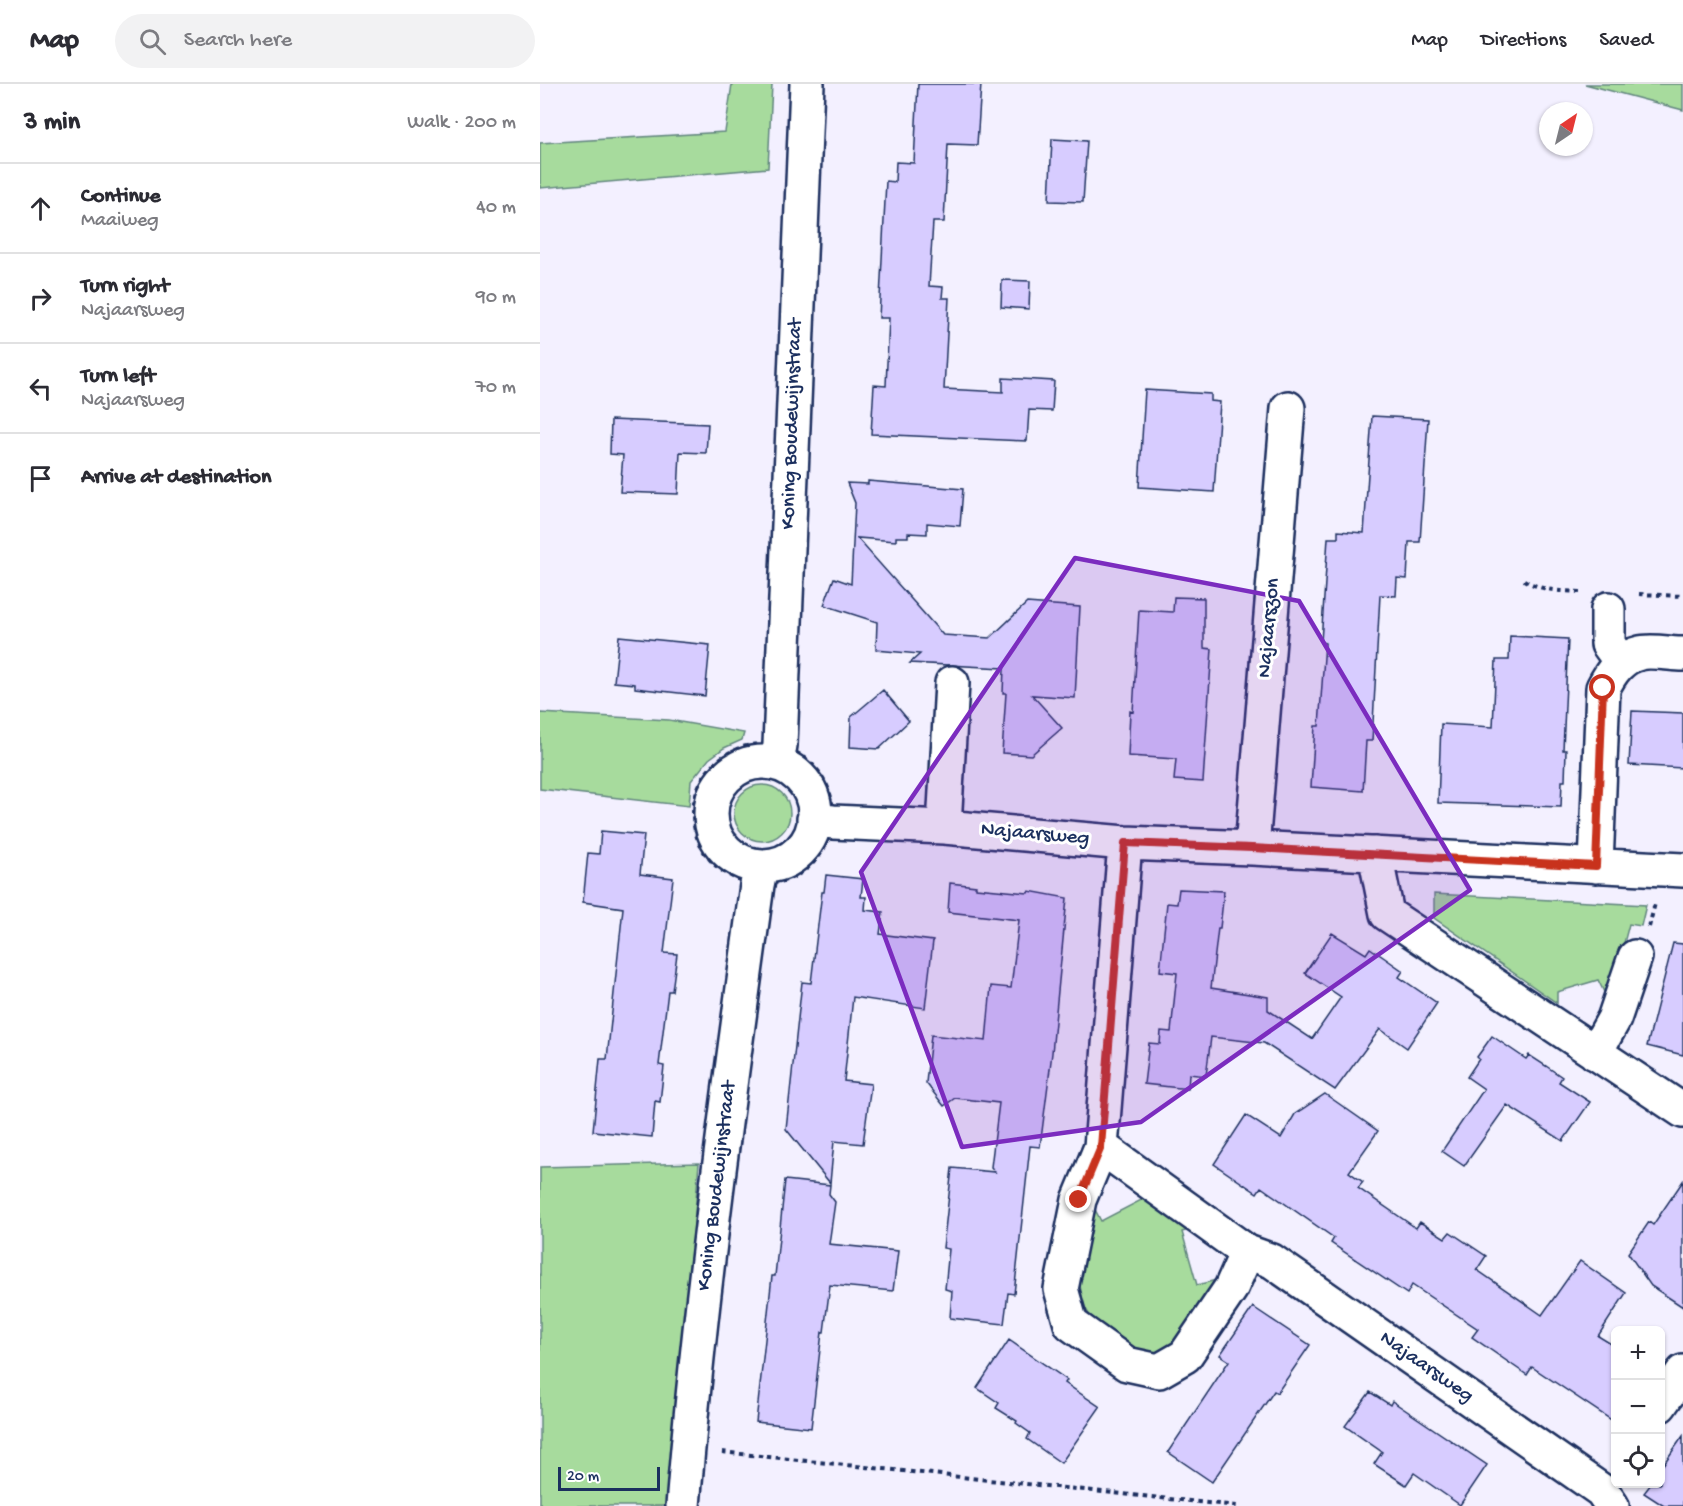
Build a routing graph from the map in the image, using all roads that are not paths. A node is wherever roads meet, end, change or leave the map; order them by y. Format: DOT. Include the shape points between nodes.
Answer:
graph roads {
  1 [pos="807,84"];
  2 [pos="1288,408"];
  3 [pos="1608,609"];
  4 [pos="1683,654"];
  5 [pos="1621,662"];
  6 [pos="952,683"];
  7 [pos="778,754"];
  8 [pos="824,820"];
  9 [pos="944,826"];
  10 [pos="1125,843"];
  11 [pos="1252,848"];
  12 [pos="1375,854"];
  13 [pos="1596,866"];
  14 [pos="1671,870"];
  15 [pos="759,875"];
  16 [pos="1635,957"];
  17 [pos="1595,1053"];
  18 [pos="1683,1111"];
  19 [pos="1101,1147"];
  20 [pos="1247,1252"];
  21 [pos="1683,1372"];
  22 [pos="1665,1398"];
  23 [pos="1610,1489"];
  24 [pos="683,1506"];
  1 -- 7 [label="street, Koning Boudewijnstraat"];
  2 -- 11 [label="street, Najaarszon"];
  3 -- 5 [label="street" via="1608,644"];
  4 -- 5 [label="street" via="1640,652"];
  5 -- 13 [label="street" via="1603,688"];
  6 -- 9 [label="street"];
  7 -- 8 [label="street" via="805,785"];
  7 -- 15 [label="street" via="737,768 712,799 710,813 717,839 725,850"];
  8 -- 9 [label="street, Najaarsweg"];
  8 -- 15 [label="street" via="797,853"];
  9 -- 10 [label="street, Najaarsweg"];
  10 -- 11 [label="street, Najaarsweg"];
  10 -- 19 [label="street"];
  11 -- 12 [label="street, Najaarsweg"];
  12 -- 13 [label="street, Najaarsweg"];
  12 -- 17 [label="street" via="1388,914"];
  13 -- 14 [label="street, Najaarsweg"];
  15 -- 24 [label="street, Koning Boudewijnstraat" via="720,1164"];
  16 -- 17 [label="street" via="1614,1019"];
  17 -- 18 [label="street"];
  19 -- 20 [label="street, Najaarsweg"];
  19 -- 20 [label="street" via="1079,1200 1061,1289 1071,1324 1127,1364 1159,1371 1185,1356 1231,1288"];
  20 -- 23 [label="street, Najaarsweg" via="1272,1261"];
  21 -- 22 [label="street"];
}
